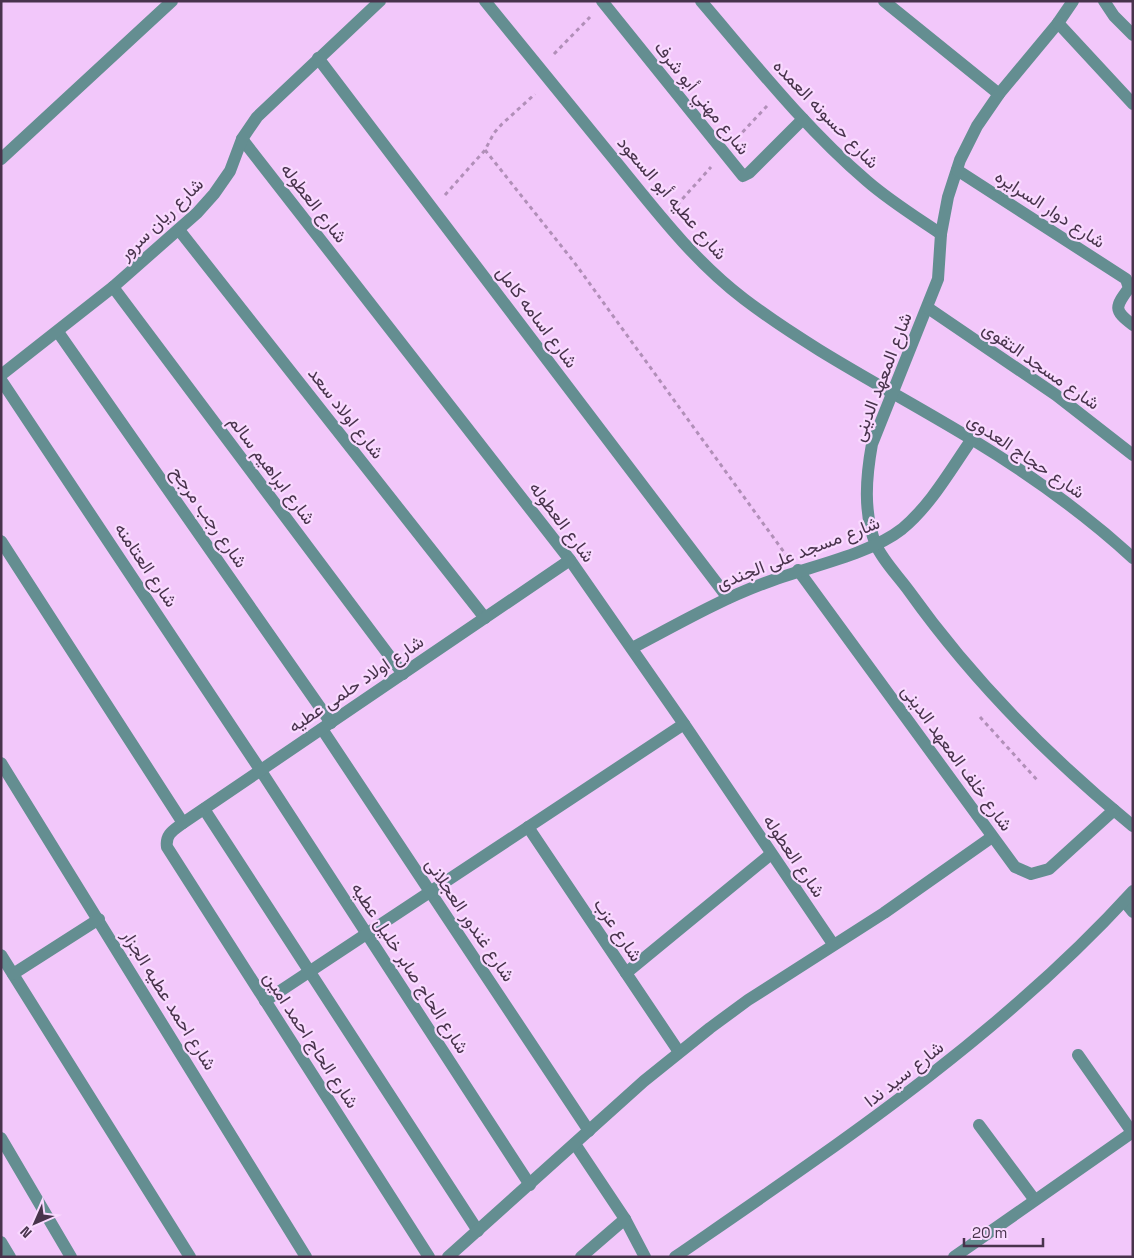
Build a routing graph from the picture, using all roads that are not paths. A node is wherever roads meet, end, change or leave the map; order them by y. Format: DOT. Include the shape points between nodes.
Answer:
graph roads {
  1 [pos="172,1"];
  2 [pos="380,1"];
  3 [pos="485,1"];
  4 [pos="701,1"];
  5 [pos="884,1"];
  6 [pos="1073,1"];
  7 [pos="1104,1"];
  8 [pos="602,2"];
  9 [pos="1058,23"];
  10 [pos="1133,35"];
  11 [pos="318,58"];
  12 [pos="1000,94"];
  13 [pos="1133,104"];
  14 [pos="803,119"];
  15 [pos="242,139"];
  16 [pos="1,159"];
  17 [pos="957,170"];
  18 [pos="179,230"];
  19 [pos="941,234"];
  20 [pos="113,287"];
  21 [pos="928,308"];
  22 [pos="1133,325"];
  23 [pos="58,332"];
  24 [pos="1,375"];
  25 [pos="1,380"];
  26 [pos="893,393"];
  27 [pos="972,440"];
  28 [pos="1133,455"];
  29 [pos="1,541"];
  30 [pos="876,546"];
  31 [pos="1133,558"];
  32 [pos="570,560"];
  33 [pos="798,570"];
  34 [pos="728,598"];
  35 [pos="485,618"];
  36 [pos="632,648"];
  37 [pos="402,674"];
  38 [pos="684,724"];
  39 [pos="327,726"];
  40 [pos="1,763"];
  41 [pos="261,771"];
  42 [pos="204,809"];
  43 [pos="1114,810"];
  44 [pos="183,824"];
  45 [pos="1133,826"];
  46 [pos="528,827"];
  47 [pos="992,837"];
  48 [pos="166,841"];
  49 [pos="771,854"];
  50 [pos="430,892"];
  51 [pos="1128,896"];
  52 [pos="1133,912"];
  53 [pos="99,919"];
  54 [pos="367,934"];
  55 [pos="832,944"];
  56 [pos="1,955"];
  57 [pos="309,972"];
  58 [pos="13,974"];
  59 [pos="626,974"];
  60 [pos="265,1001"];
  61 [pos="679,1052"];
  62 [pos="1078,1055"];
  63 [pos="978,1125"];
  64 [pos="589,1131"];
  65 [pos="1132,1132"];
  66 [pos="1,1138"];
  67 [pos="575,1144"];
  68 [pos="530,1185"];
  69 [pos="1034,1199"];
  70 [pos="625,1219"];
  71 [pos="478,1231"];
  72 [pos="1,1242"];
  73 [pos="10,1257"];
  74 [pos="71,1257"];
  75 [pos="190,1257"];
  76 [pos="306,1257"];
  77 [pos="430,1257"];
  78 [pos="448,1257"];
  79 [pos="580,1257"];
  80 [pos="645,1257"];
  81 [pos="675,1257"];
  82 [pos="954,1257"];
  1 -- 16 [label="street"];
  2 -- 11 [label="street, شارع ريان سرور"];
  3 -- 26 [label="street, شارع عطيه أبو السعود" via="703,264 773,320"];
  4 -- 14 [label="street, شارع حسونه العمده"];
  5 -- 12 [label="street"];
  6 -- 9 [label="street, شارع المعهد الدينى"];
  7 -- 10 [label="street"];
  8 -- 14 [label="street, شارع مهني أبو شرف" via="744,176"];
  9 -- 12 [label="street, شارع المعهد الدينى"];
  9 -- 13 [label="street"];
  11 -- 15 [label="street, شارع ريان سرور" via="257,117"];
  11 -- 34 [label="street, شارع اسامه كامل"];
  12 -- 17 [label="street, شارع المعهد الدينى" via="977,126"];
  14 -- 19 [label="street, شارع حسونه العمده" via="868,182"];
  15 -- 18 [label="street, شارع ريان سرور" via="230,171 214,194"];
  15 -- 32 [label="street, شارع العطوله"];
  17 -- 19 [label="street, شارع المعهد الدينى"];
  17 -- 22 [label="street, شارع دوار السرايره" via="1126,279 1129,288 1118,303 1118,309 1123,318"];
  18 -- 20 [label="street, شارع ريان سرور"];
  18 -- 35 [label="street, شارع اولاد سعد"];
  19 -- 21 [label="street, شارع المعهد الدينى" via="938,280"];
  20 -- 23 [label="street, شارع ريان سرور"];
  20 -- 37 [label="street, شارع ابراهيم سالم"];
  21 -- 26 [label="street, شارع المعهد الدينى"];
  21 -- 28 [label="street, شارع مسجد التقوى" via="1056,395"];
  23 -- 24 [label="street, شارع ريان سرور"];
  23 -- 39 [label="street, شارع رجب مرجح"];
  25 -- 41 [label="street, شارع العتامنه"];
  26 -- 27 [label="street, شارع حجاج العدوى"];
  26 -- 30 [label="street, شارع المعهد الدينى" via="872,444 867,470 866,496"];
  27 -- 30 [label="street, شارع مسجد على الجندى" via="924,507 902,529"];
  27 -- 31 [label="street, شارع حجاج العدوى" via="1071,506"];
  29 -- 44 [label="street"];
  30 -- 33 [label="street, شارع مسجد على الجندى"];
  30 -- 43 [label="street, شارع المعهد الدينى" via="963,659 1018,719"];
  32 -- 35 [label="street, شارع اولاد حلمى عطيه"];
  32 -- 36 [label="street, شارع العطوله"];
  33 -- 34 [label="street, شارع مسجد على الجندى"];
  33 -- 47 [label="street, شارع خلف المعهد الدينى"];
  34 -- 36 [label="street, شارع مسجد على الجندى"];
  35 -- 37 [label="street, شارع اولاد حلمى عطيه"];
  36 -- 38 [label="street, شارع العطوله"];
  37 -- 39 [label="street, شارع اولاد حلمى عطيه"];
  38 -- 46 [label="street"];
  38 -- 49 [label="street, شارع العطوله"];
  39 -- 41 [label="street, شارع اولاد حلمى عطيه"];
  39 -- 50 [label="street, شارع غندور العجلانى"];
  40 -- 53 [label="street, شارع احمد عطيه الجزار"];
  41 -- 42 [label="street, شارع اولاد حلمى عطيه"];
  41 -- 54 [label="street, شارع الحاج صابر خليل عطيه"];
  42 -- 44 [label="street, شارع اولاد حلمى عطيه"];
  42 -- 57 [label="street"];
  43 -- 45 [label="street, شارع المعهد الدينى"];
  43 -- 47 [label="street, شارع خلف المعهد الدينى" via="1049,869 1040,873 1022,872 1015,867"];
  44 -- 48 [label="street, شارع اولاد حلمى عطيه" via="168,834"];
  46 -- 50 [label="street"];
  46 -- 59 [label="street, شارع عزب"];
  47 -- 55 [label="street" via="884,913"];
  48 -- 60 [label="street, شارع الحاج احمد امين" via="166,847"];
  49 -- 55 [label="street, شارع العطوله"];
  49 -- 59 [label="street"];
  50 -- 54 [label="street"];
  50 -- 64 [label="street, شارع غندور العجلانى"];
  51 -- 52 [label="street"];
  51 -- 81 [label="street, شارع سيد ندا" via="1046,977 964,1050 877,1118"];
  53 -- 58 [label="street"];
  53 -- 76 [label="street, شارع احمد عطيه الجزار"];
  54 -- 57 [label="street"];
  54 -- 68 [label="street, شارع الحاج صابر خليل عطيه"];
  55 -- 61 [label="street" via="748,1000"];
  56 -- 58 [label="street"];
  57 -- 60 [label="street"];
  57 -- 71 [label="street"];
  58 -- 75 [label="street"];
  59 -- 61 [label="street, شارع عزب"];
  60 -- 77 [label="street, شارع الحاج احمد امين"];
  61 -- 64 [label="street"];
  62 -- 65 [label="street"];
  63 -- 69 [label="street"];
  64 -- 67 [label="street"];
  65 -- 69 [label="street"];
  66 -- 74 [label="street"];
  67 -- 68 [label="street"];
  67 -- 70 [label="street"];
  68 -- 71 [label="street"];
  69 -- 82 [label="street"];
  70 -- 79 [label="street"];
  70 -- 80 [label="street"];
  71 -- 78 [label="street"];
  72 -- 73 [label="street"];
}
